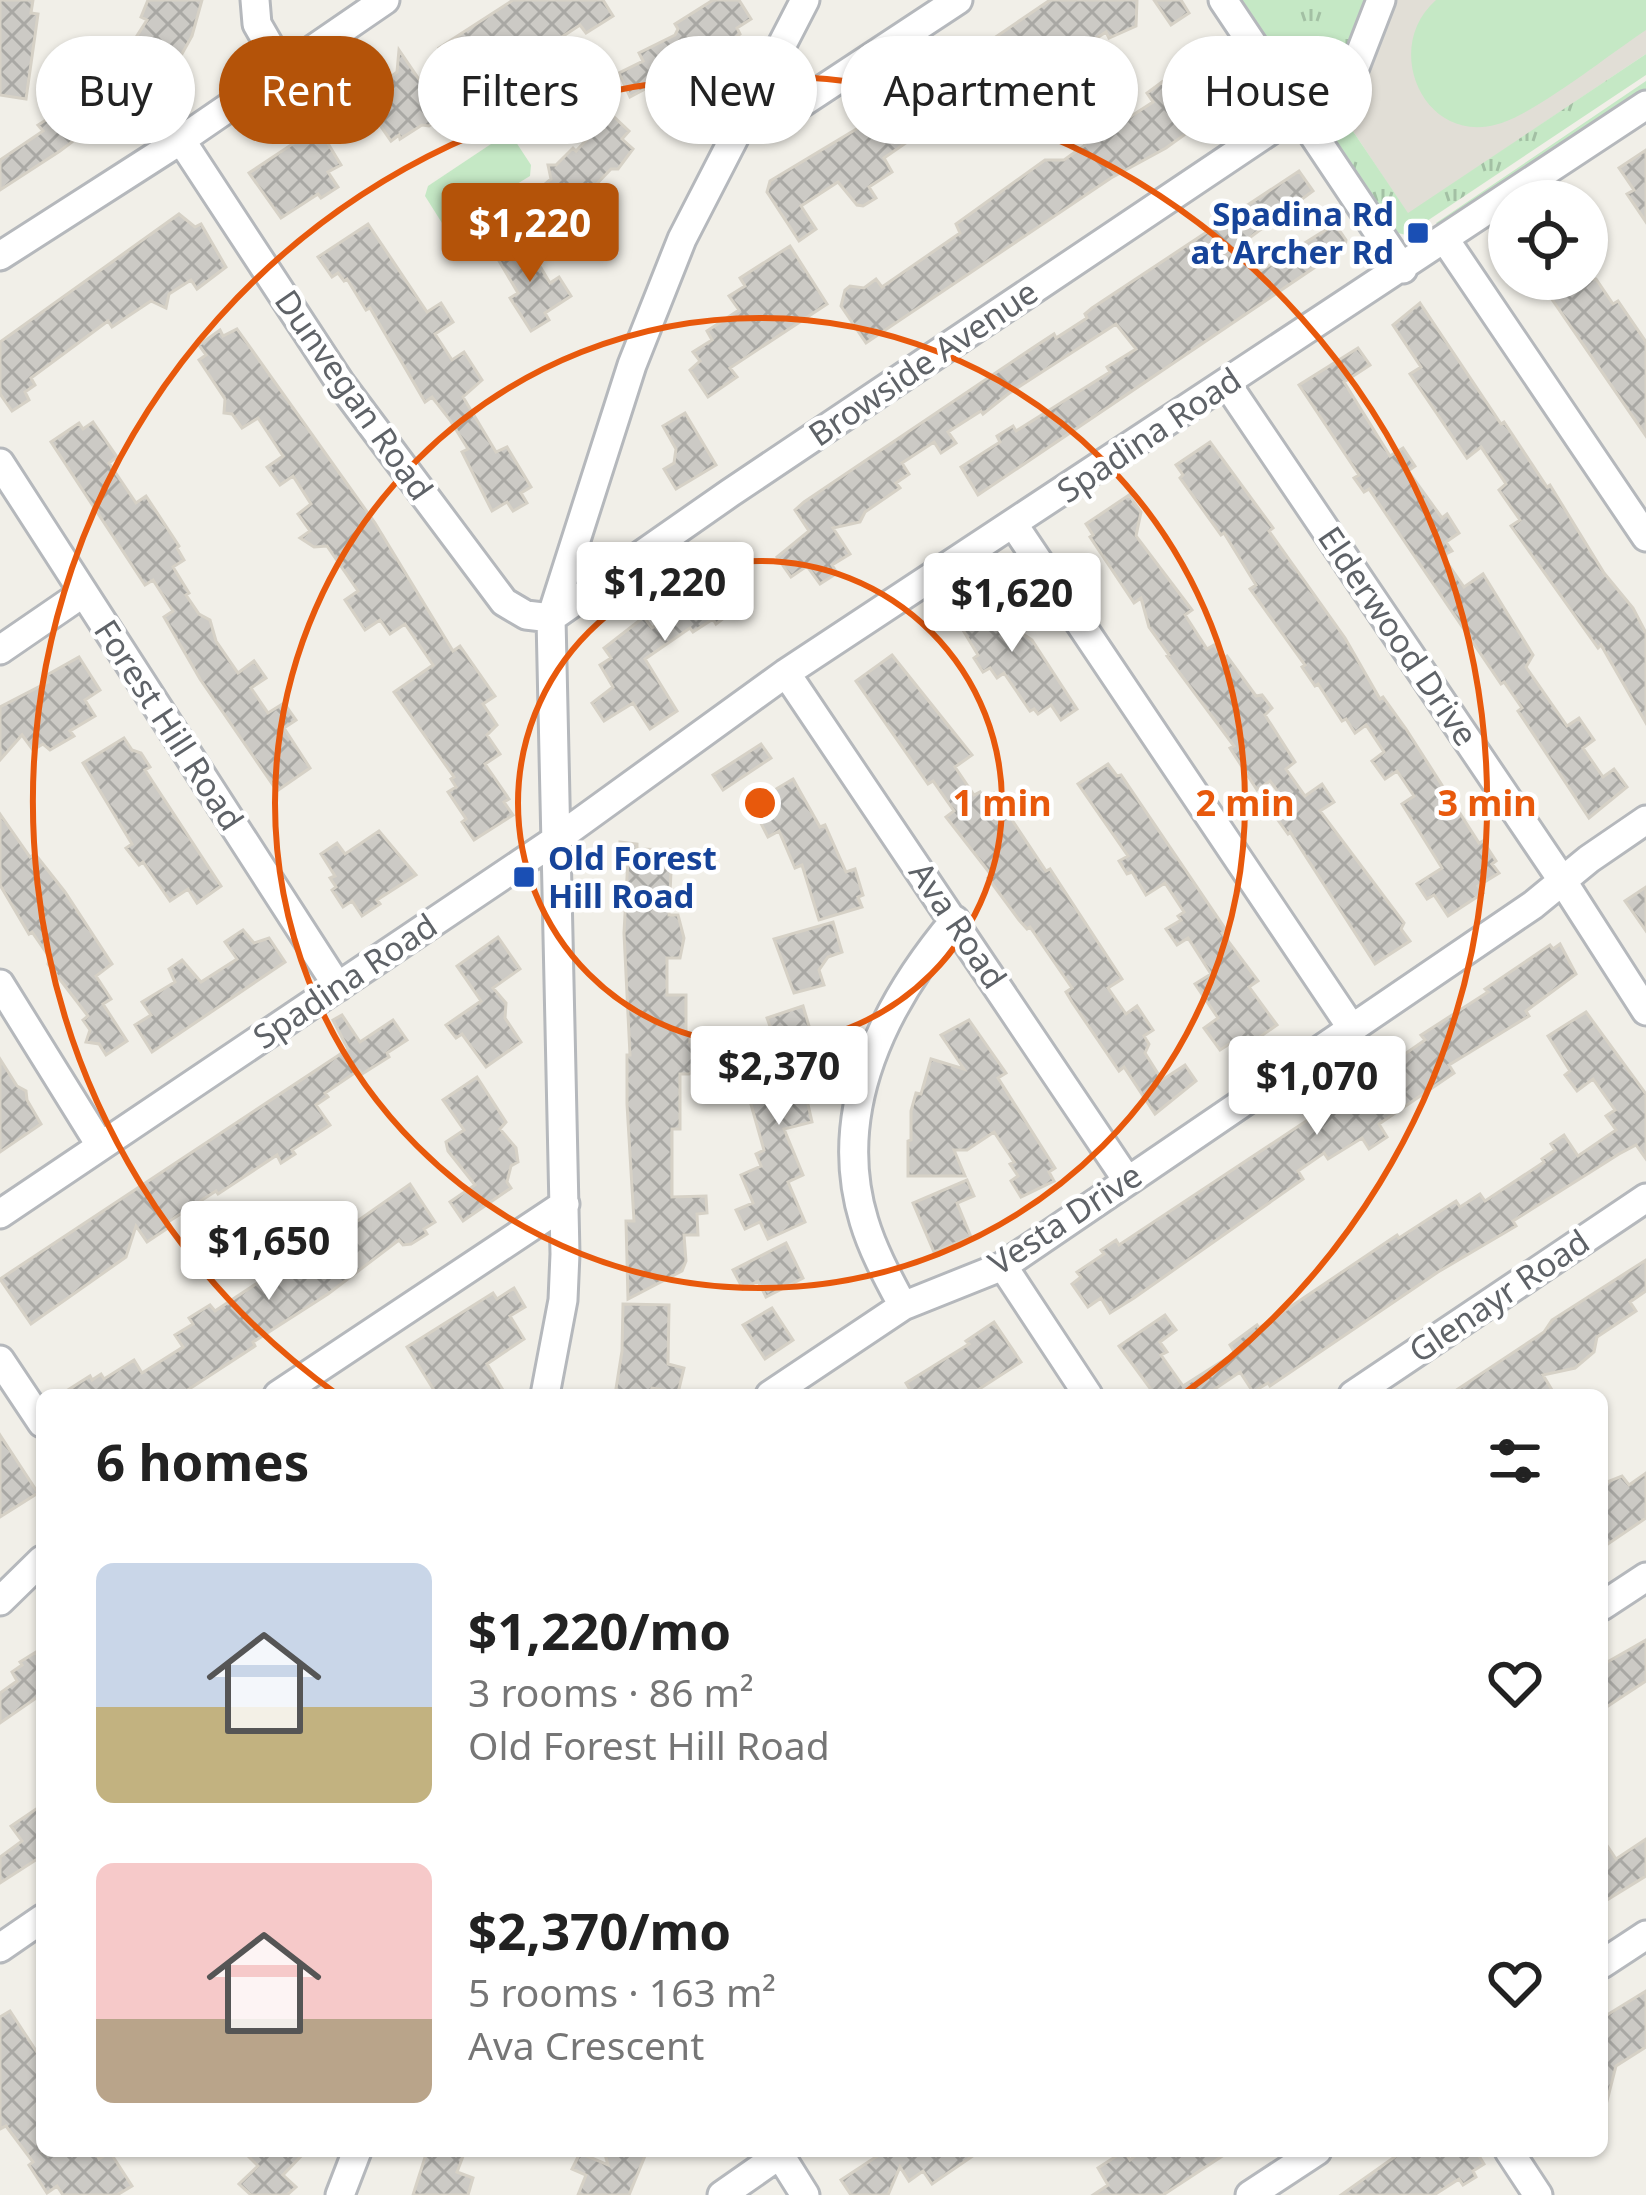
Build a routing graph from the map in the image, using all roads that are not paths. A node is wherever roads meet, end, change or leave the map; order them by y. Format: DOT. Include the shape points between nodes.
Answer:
graph roads {
  1 [pos="255,0"];
  2 [pos="385,0"];
  3 [pos="805,0"];
  4 [pos="958,0"];
  5 [pos="1223,0"];
  6 [pos="1381,0"];
  7 [pos="264,36"];
  8 [pos="332,36"];
  9 [pos="787,36"];
  10 [pos="1247,36"];
  11 [pos="1366,36"];
  12 [pos="817,93"];
  13 [pos="1646,105"];
  14 [pos="175,144"];
  15 [pos="184,144"];
  16 [pos="732,144"];
  17 [pos="1251,144"];
  18 [pos="1318,144"];
  19 [pos="1446,241"];
  20 [pos="0,256"];
  21 [pos="1403,269"];
  22 [pos="1227,384"];
  23 [pos="0,463"];
  24 [pos="1014,525"];
  25 [pos="1646,537"];
  26 [pos="83,593"];
  27 [pos="551,618"];
  28 [pos="0,650"];
  29 [pos="787,673"];
  30 [pos="1646,820"];
  31 [pos="554,841"];
  32 [pos="1562,880"];
  33 [pos="955,920"];
  34 [pos="0,984"];
  35 [pos="338,987"];
  36 [pos="1646,1011"];
  37 [pos="1351,1027"];
  38 [pos="100,1145"];
  39 [pos="1127,1180"];
  40 [pos="1646,1198"];
  41 [pos="565,1204"];
  42 [pos="0,1214"];
  43 [pos="1003,1266"];
  44 [pos="903,1306"];
  45 [pos="0,1360"];
  46 [pos="287,1389"];
  47 [pos="545,1389"];
  48 [pos="779,1389"];
  49 [pos="1084,1389"];
  50 [pos="1362,1389"];
  51 [pos="36,1414"];
  52 [pos="36,1566"];
  53 [pos="1646,1576"];
  54 [pos="0,1601"];
  55 [pos="1608,1602"];
  56 [pos="36,1923"];
  57 [pos="1646,1935"];
  58 [pos="0,1948"];
  59 [pos="1608,1960"];
  60 [pos="355,2157"];
  61 [pos="776,2157"];
  62 [pos="784,2157"];
  63 [pos="1308,2157"];
  64 [pos="1513,2157"];
  65 [pos="340,2195"];
  66 [pos="722,2195"];
  67 [pos="806,2195"];
  68 [pos="1250,2195"];
  69 [pos="1538,2195"];
  1 -- 7 [label="street"];
  2 -- 8 [label="street"];
  3 -- 9 [label="street"];
  4 -- 12 [label="street"];
  5 -- 10 [label="street"];
  6 -- 11 [label="street, Browside Avenue"];
  13 -- 19 [label="street, Spadina Road"];
  14 -- 20 [label="street"];
  15 -- 27 [label="street, Dunvegan Road" via="340,384 504,602"];
  16 -- 27 [label="street" via="682,239 632,365"];
  17 -- 27 [label="street, Browside Avenue"];
  18 -- 21 [label="street"];
  19 -- 21 [label="street, Spadina Road"];
  19 -- 25 [label="street"];
  21 -- 22 [label="street, Spadina Road"];
  22 -- 24 [label="street, Spadina Road"];
  22 -- 32 [label="street, Elderwood Drive"];
  23 -- 26 [label="street, Forest Hill Road"];
  24 -- 29 [label="street, Spadina Road"];
  24 -- 37 [label="street"];
  26 -- 28 [label="street"];
  26 -- 35 [label="street, Forest Hill Road"];
  27 -- 31 [label="street"];
  29 -- 31 [label="street, Spadina Road"];
  29 -- 33 [label="street, Ava Road"];
  30 -- 32 [label="street, Vesta Drive"];
  31 -- 35 [label="street, Spadina Road"];
  31 -- 41 [label="street"];
  32 -- 36 [label="street, Elderwood Drive"];
  32 -- 37 [label="street, Vesta Drive"];
  33 -- 39 [label="street, Ava Road"];
  33 -- 44 [label="street" via="891,1014 854,1115 864,1221"];
  34 -- 38 [label="street"];
  35 -- 38 [label="street, Spadina Road"];
  37 -- 39 [label="street, Vesta Drive"];
  38 -- 42 [label="street, Spadina Road"];
  39 -- 43 [label="street, Vesta Drive"];
  40 -- 50 [label="street, Glenayr Road"];
  41 -- 46 [label="street"];
  41 -- 47 [label="street" via="563,1300"];
  43 -- 44 [label="street, Vesta Drive"];
  43 -- 49 [label="street"];
  44 -- 48 [label="street, Vesta Drive"];
  45 -- 51 [label="street"];
  52 -- 54 [label="street"];
  53 -- 55 [label="street"];
  56 -- 58 [label="street"];
  57 -- 59 [label="street"];
  60 -- 65 [label="street"];
  61 -- 66 [label="street"];
  62 -- 67 [label="street"];
  63 -- 68 [label="street"];
  64 -- 69 [label="street"];
}
